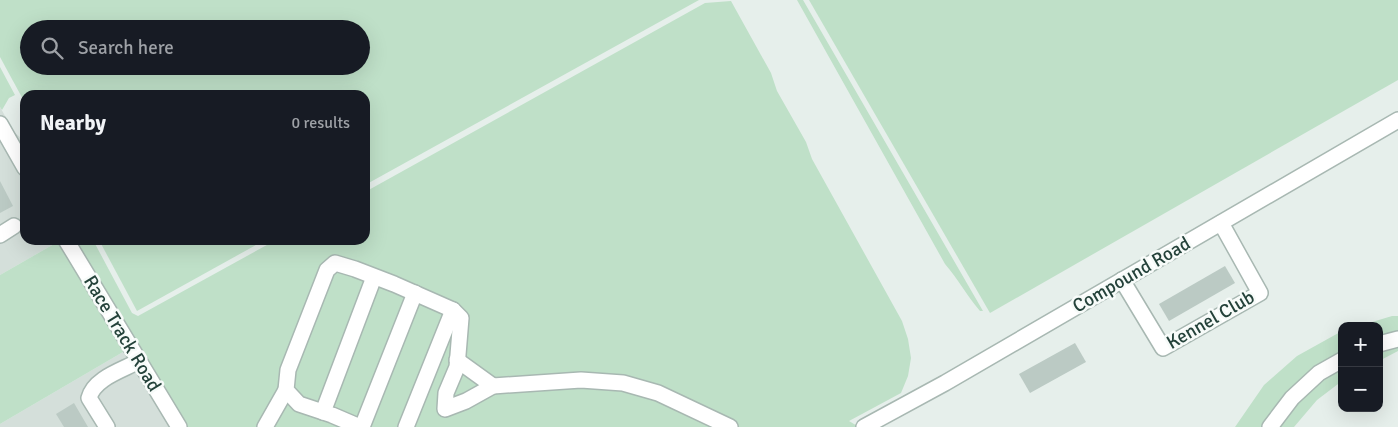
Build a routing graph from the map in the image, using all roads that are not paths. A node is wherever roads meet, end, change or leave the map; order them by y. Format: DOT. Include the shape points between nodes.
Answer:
graph roads {
  1 [pos="1398,120"];
  2 [pos="0,124"];
  3 [pos="6,147"];
  4 [pos="20,162"];
  5 [pos="1221,223"];
  6 [pos="14,226"];
  7 [pos="0,236"];
  8 [pos="69,245"];
  9 [pos="374,277"];
  10 [pos="1122,280"];
  11 [pos="414,293"];
  12 [pos="453,310"];
  13 [pos="1398,339"];
  14 [pos="1383,343"];
  15 [pos="457,360"];
  16 [pos="139,361"];
  17 [pos="1338,362"];
  18 [pos="493,386"];
  19 [pos="286,390"];
  20 [pos="324,412"];
  21 [pos="107,427"];
  22 [pos="179,427"];
  23 [pos="265,427"];
  24 [pos="361,427"];
  25 [pos="406,427"];
  26 [pos="730,427"];
  27 [pos="864,427"];
  28 [pos="1270,427"];
  1 -- 5 [label="street, Compound Road"];
  2 -- 3 [label="street"];
  3 -- 4 [label="street"];
  5 -- 10 [label="street, Compound Road"];
  5 -- 10 [label="street, Kennel Club" via="1260,294 1163,348"];
  6 -- 7 [label="street"];
  8 -- 16 [label="street, Race Track Road"];
  9 -- 11 [label="street"];
  9 -- 19 [label="street" via="335,263 327,270 288,370"];
  9 -- 20 [label="street"];
  10 -- 27 [label="street, Compound Road"];
  11 -- 12 [label="street"];
  11 -- 24 [label="street"];
  12 -- 15 [label="street" via="460,318"];
  12 -- 25 [label="street"];
  13 -- 14 [label="street"];
  15 -- 18 [label="street"];
  15 -- 18 [label="street" via="446,393 445,409"];
  16 -- 21 [label="street" via="97,384 91,391 90,398"];
  16 -- 22 [label="street, Race Track Road"];
  17 -- 28 [label="street" via="1319,373 1292,398"];
  18 -- 26 [label="street" via="581,380 623,383 658,393"];
  19 -- 20 [label="street" via="299,404"];
  19 -- 23 [label="street"];
  20 -- 24 [label="street"];
}
